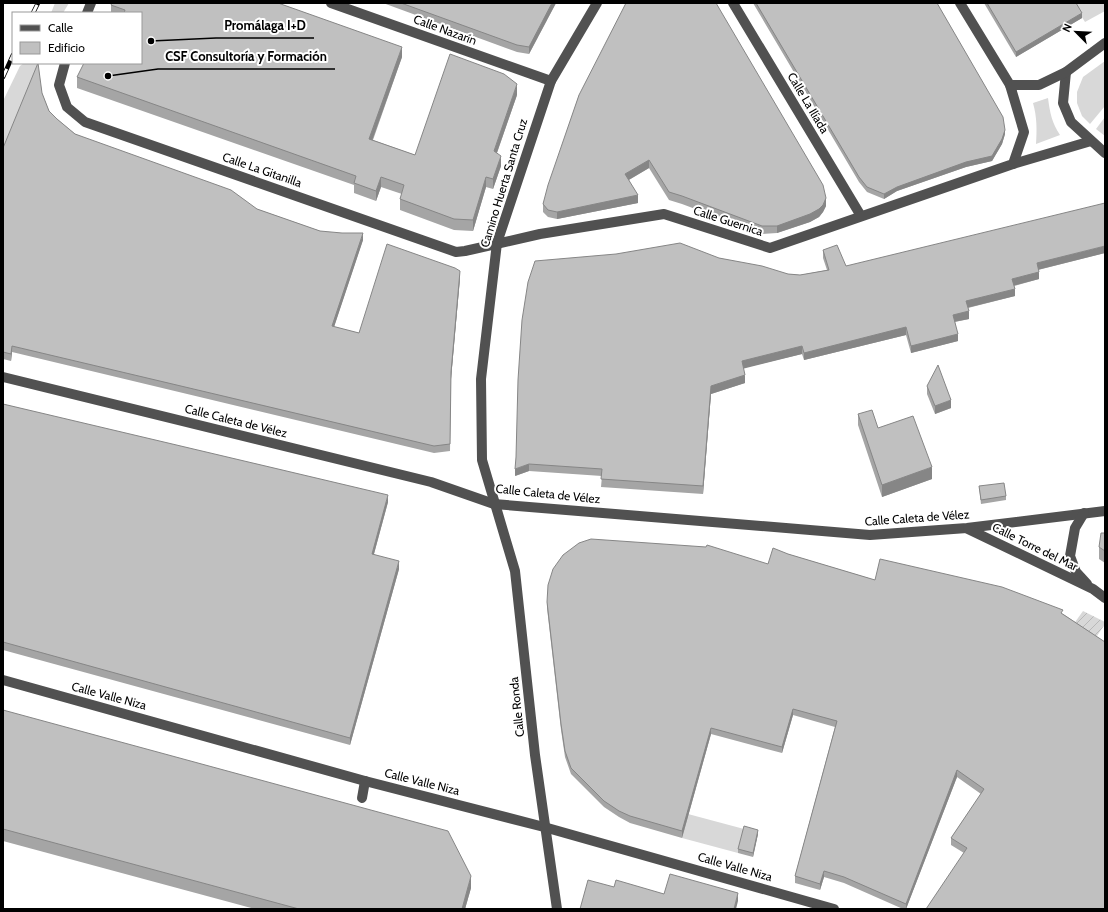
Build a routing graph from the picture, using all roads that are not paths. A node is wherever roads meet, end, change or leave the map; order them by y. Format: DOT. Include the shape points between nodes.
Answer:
graph roads {
  1 [pos="331,3"];
  2 [pos="597,3"];
  3 [pos="733,3"];
  4 [pos="960,3"];
  5 [pos="1105,43"];
  6 [pos="65,64"];
  7 [pos="1066,72"];
  8 [pos="550,81"];
  9 [pos="1010,85"];
  10 [pos="1091,141"];
  11 [pos="1105,153"];
  12 [pos="1013,164"];
  13 [pos="861,216"];
  14 [pos="497,243"];
  15 [pos="3,377"];
  16 [pos="494,504"];
  17 [pos="1105,511"];
  18 [pos="1084,513"];
  19 [pos="967,528"];
  20 [pos="1092,589"];
  21 [pos="1105,598"];
  22 [pos="3,680"];
  23 [pos="365,781"];
  24 [pos="362,798"];
  25 [pos="544,827"];
  26 [pos="557,909"];
  27 [pos="834,909"];
  1 -- 8 [label="street, Calle Nazarín"];
  2 -- 8 [label="street, Camino Huerta Santa Cruz"];
  3 -- 13 [label="street, Calle La Ilíada"];
  4 -- 9 [label="street"];
  5 -- 7 [label="street"];
  6 -- 14 [label="street, Calle La Gitanilla" via="59,85 67,106 85,122 456,252"];
  7 -- 9 [label="street" via="1039,85"];
  7 -- 10 [label="street" via="1063,104 1071,122"];
  8 -- 14 [label="street, Camino Huerta Santa Cruz"];
  9 -- 12 [label="street" via="1024,132"];
  10 -- 11 [label="street"];
  10 -- 12 [label="street, Calle Guernica"];
  12 -- 13 [label="street, Calle Guernica"];
  13 -- 14 [label="street, Calle Guernica" via="770,248 664,214"];
  14 -- 16 [label="street, Camino Huerta Santa Cruz" via="481,379 482,460"];
  15 -- 16 [label="street, Calle Caleta de Vélez" via="431,482"];
  16 -- 19 [label="street, Calle Caleta de Vélez" via="870,536"];
  16 -- 25 [label="street, Calle Ronda" via="515,571"];
  17 -- 18 [label="street, Calle Caleta de Vélez"];
  18 -- 19 [label="street, Calle Caleta de Vélez"];
  18 -- 20 [label="street, Calle Torre del Mar" via="1075,528 1070,556 1076,572"];
  19 -- 20 [label="street, Calle Torre del Mar"];
  20 -- 21 [label="street, Calle Torre del Mar"];
  22 -- 23 [label="street, Calle Valle Niza"];
  23 -- 24 [label="street"];
  23 -- 25 [label="street, Calle Valle Niza"];
  25 -- 26 [label="street, Calle Ronda"];
  25 -- 27 [label="street, Calle Valle Niza"];
}
